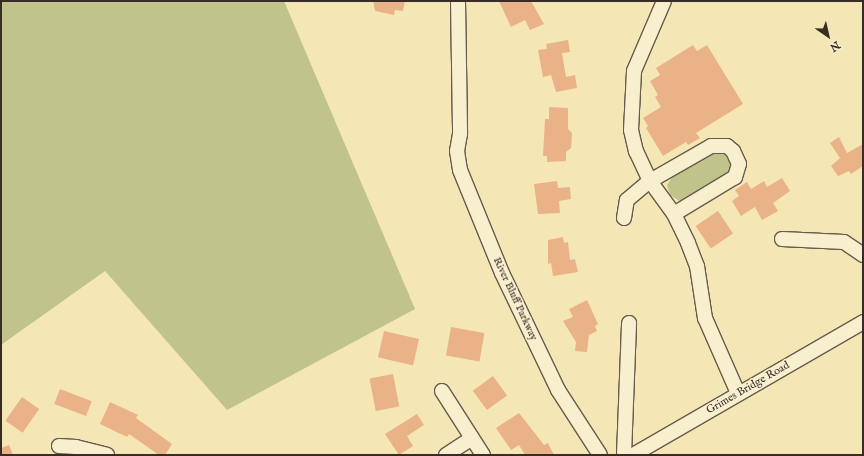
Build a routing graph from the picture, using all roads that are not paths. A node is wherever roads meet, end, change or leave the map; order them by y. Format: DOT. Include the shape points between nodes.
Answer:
graph roads {
  1 [pos="458,1"];
  2 [pos="664,1"];
  3 [pos="650,181"];
  4 [pos="674,214"];
  5 [pos="624,218"];
  6 [pos="782,239"];
  7 [pos="863,255"];
  8 [pos="863,322"];
  9 [pos="628,323"];
  10 [pos="442,391"];
  11 [pos="738,393"];
  12 [pos="472,438"];
  13 [pos="59,446"];
  14 [pos="107,455"];
  15 [pos="446,455"];
  16 [pos="483,455"];
  17 [pos="600,455"];
  18 [pos="624,455"];
  19 [pos="633,455"];
  1 -- 17 [label="street, River Bluff Parkway" via="460,134 457,151 460,170 502,273 558,390"];
  2 -- 3 [label="street" via="634,71 631,130 636,151"];
  3 -- 4 [label="street"];
  3 -- 4 [label="street" via="711,146 727,146 733,150 739,164 734,177"];
  3 -- 5 [label="street" via="627,200"];
  4 -- 11 [label="street" via="697,266 705,318"];
  6 -- 7 [label="street" via="844,242"];
  8 -- 11 [label="street, Grimes Bridge Road"];
  9 -- 18 [label="street"];
  10 -- 12 [label="street"];
  11 -- 19 [label="street, Grimes Bridge Road"];
  12 -- 15 [label="street"];
  12 -- 16 [label="street"];
  13 -- 14 [label="street" via="76,447"];
}
